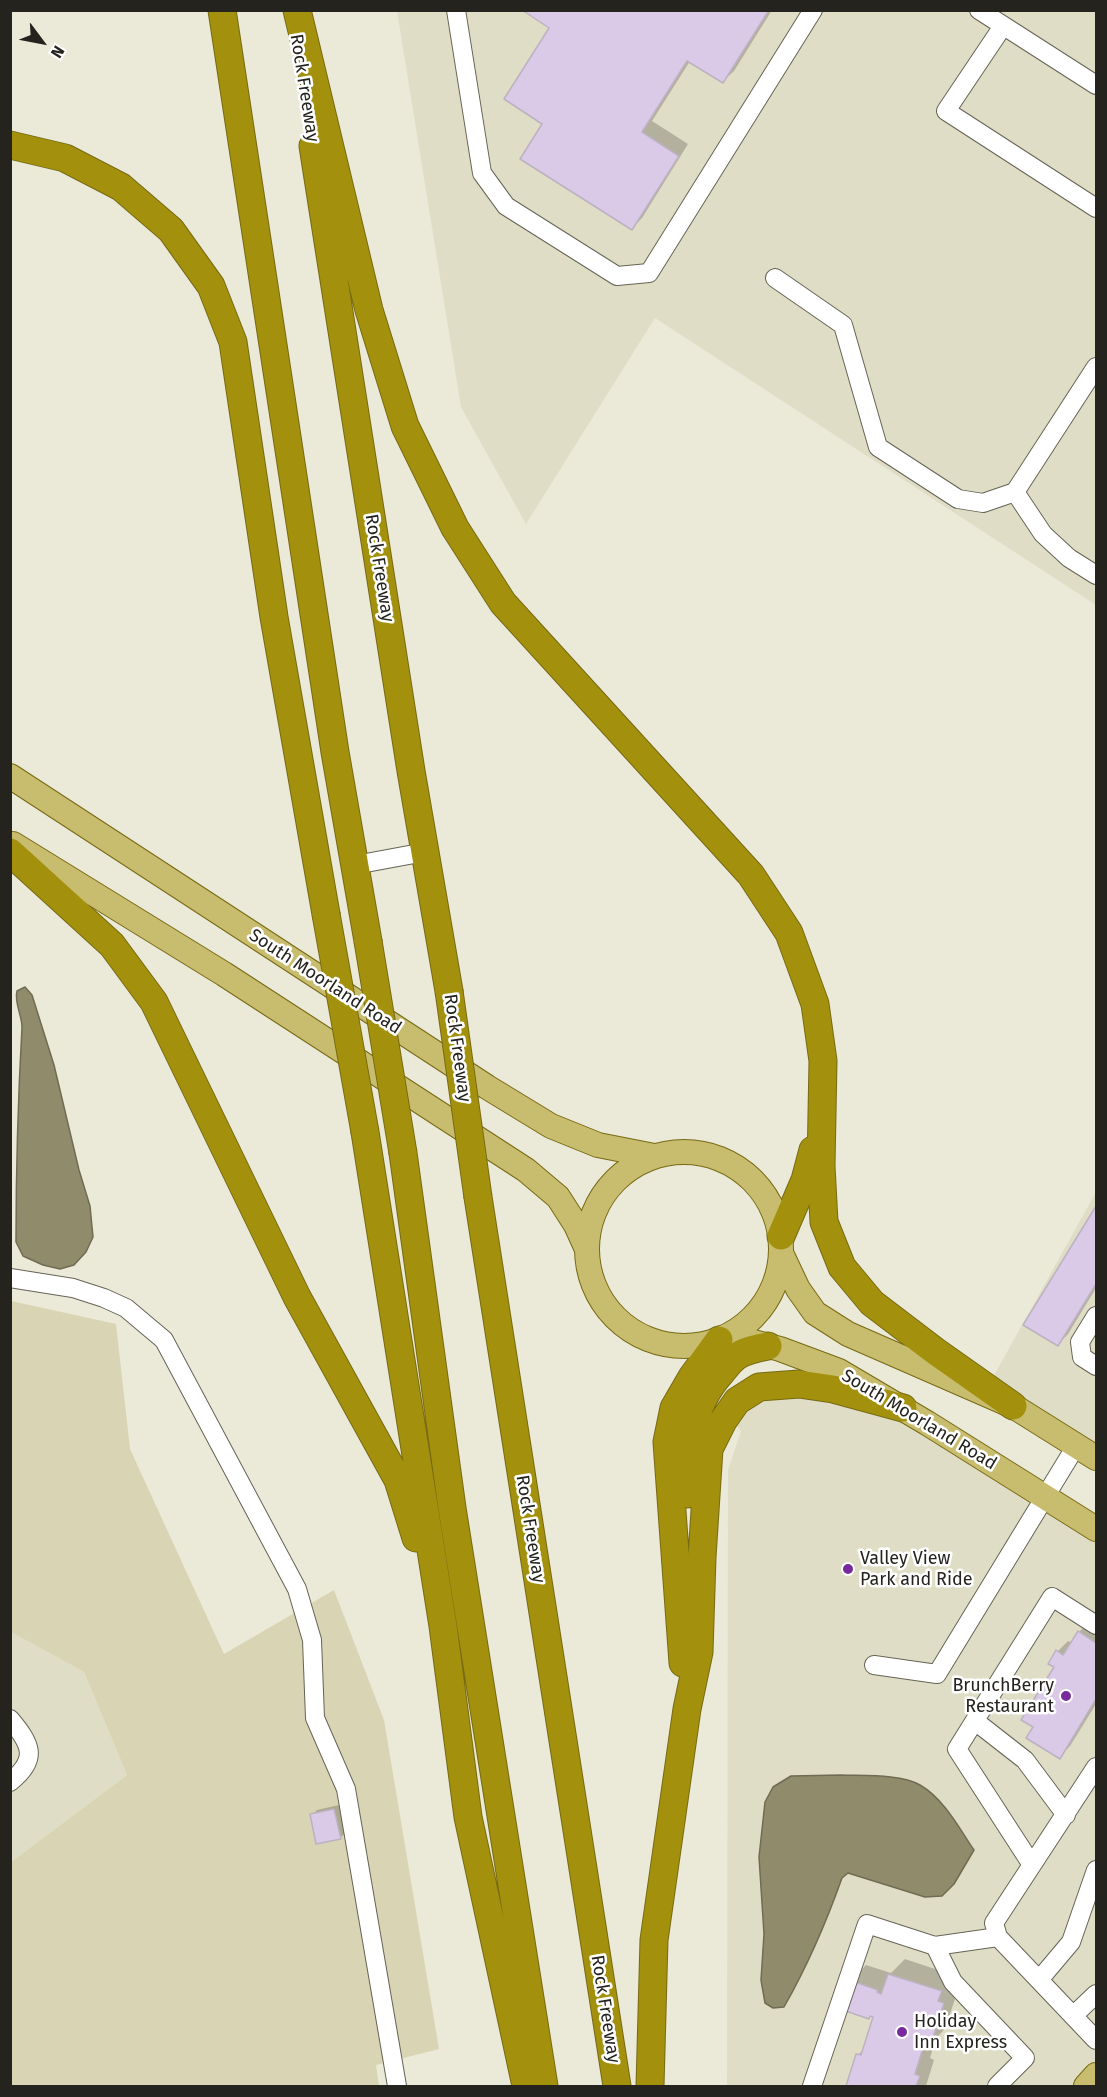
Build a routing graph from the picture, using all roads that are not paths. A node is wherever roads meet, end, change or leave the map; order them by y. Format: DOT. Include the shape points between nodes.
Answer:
graph roads {
  1 [pos="222,10"];
  2 [pos="292,10"];
  3 [pos="297,10"];
  4 [pos="456,10"];
  5 [pos="813,10"];
  6 [pos="979,10"];
  7 [pos="1003,26"];
  8 [pos="1096,85"];
  9 [pos="10,145"];
  10 [pos="1096,208"];
  11 [pos="775,278"];
  12 [pos="1096,367"];
  13 [pos="1016,492"];
  14 [pos="1096,575"];
  15 [pos="10,776"];
  16 [pos="10,843"];
  17 [pos="10,852"];
  18 [pos="425,852"];
  19 [pos="355,865"];
  20 [pos="823,1111"];
  21 [pos="654,1156"];
  22 [pos="782,1246"];
  23 [pos="586,1247"];
  24 [pos="10,1278"];
  25 [pos="1096,1316"];
  26 [pos="724,1338"];
  27 [pos="768,1346"];
  28 [pos="1096,1366"];
  29 [pos="1013,1406"];
  30 [pos="903,1408"];
  31 [pos="1076,1446"];
  32 [pos="1096,1458"];
  33 [pos="1045,1497"];
  34 [pos="1096,1529"];
  35 [pos="680,1621"];
  36 [pos="1096,1625"];
  37 [pos="443,1626"];
  38 [pos="874,1665"];
  39 [pos="687,1709"];
  40 [pos="10,1719"];
  41 [pos="975,1721"];
  42 [pos="1096,1767"];
  43 [pos="10,1782"];
  44 [pos="1066,1815"];
  45 [pos="1032,1865"];
  46 [pos="1096,1870"];
  47 [pos="1093,1890"];
  48 [pos="998,1936"];
  49 [pos="935,1946"];
  50 [pos="1039,1980"];
  51 [pos="1096,1994"];
  52 [pos="1073,2016"];
  53 [pos="1096,2040"];
  54 [pos="1096,2075"];
  55 [pos="397,2086"];
  56 [pos="526,2086"];
  57 [pos="544,2086"];
  58 [pos="617,2086"];
  59 [pos="650,2086"];
  60 [pos="812,2086"];
  61 [pos="997,2086"];
  62 [pos="1086,2086"];
  1 -- 19 [label="highway"];
  2 -- 18 [label="highway, Rock Freeway"];
  3 -- 20 [label="highway" via="369,310 405,426 455,528 503,603 751,875 789,933 815,1004 823,1061"];
  4 -- 5 [label="street" via="483,173 506,206 616,276 649,273"];
  6 -- 7 [label="street"];
  7 -- 8 [label="street"];
  7 -- 10 [label="street" via="946,111"];
  9 -- 37 [label="highway, bridge" via="65,158 121,187 171,230 211,286 233,342 274,618 365,1132"];
  11 -- 13 [label="street" via="843,325 878,447 958,499 983,503"];
  12 -- 13 [label="street"];
  13 -- 14 [label="street" via="1042,534"];
  15 -- 21 [label="main road, South Moorland Road" via="551,1126 598,1145"];
  16 -- 23 [label="main road" via="224,974 526,1170 558,1197"];
  17 -- 37 [label="highway" via="112,945 154,1002 297,1297 398,1480"];
  18 -- 19 [label="street"];
  18 -- 58 [label="highway, Rock Freeway, bridge"];
  19 -- 57 [label="highway, bridge" via="403,1153 452,1508"];
  20 -- 22 [label="highway"];
  20 -- 29 [label="highway" via="824,1222 843,1267 872,1303"];
  21 -- 22 [label="main road" via="682,1151 711,1154 737,1166 759,1185 774,1209"];
  21 -- 23 [label="main road" via="627,1169 606,1191 591,1217"];
  22 -- 26 [label="main road" via="774,1288 756,1315"];
  22 -- 29 [label="main road" via="798,1289 815,1313 848,1334"];
  23 -- 26 [label="main road" via="591,1279 605,1307 628,1329 656,1343 688,1347"];
  24 -- 55 [label="street" via="73,1288 111,1301 126,1308 164,1340 297,1589 312,1640 315,1718 346,1790"];
  25 -- 28 [label="street" via="1080,1342 1082,1357"];
  26 -- 27 [label="main road, South Moorland Road"];
  26 -- 35 [label="highway" via="692,1377 674,1408 667,1442"];
  27 -- 30 [label="main road, South Moorland Road" via="839,1371"];
  27 -- 35 [label="highway" via="735,1357 716,1379 692,1426 687,1455 687,1534"];
  29 -- 31 [label="main road"];
  30 -- 33 [label="main road, South Moorland Road"];
  30 -- 39 [label="highway" via="799,1384 759,1387 737,1401 709,1449 699,1652"];
  31 -- 32 [label="main road"];
  31 -- 33 [label="street"];
  33 -- 34 [label="main road, South Moorland Road"];
  33 -- 38 [label="street" via="937,1674"];
  35 -- 39 [label="highway"];
  36 -- 41 [label="street" via="1052,1597"];
  37 -- 56 [label="highway" via="468,1816"];
  39 -- 59 [label="highway" via="654,1940"];
  40 -- 43 [label="street" via="26,1737 30,1754 22,1773"];
  41 -- 44 [label="street" via="1025,1760"];
  41 -- 45 [label="street" via="957,1749"];
  42 -- 44 [label="street"];
  44 -- 45 [label="street"];
  45 -- 48 [label="street" via="994,1923"];
  46 -- 47 [label="street"];
  47 -- 50 [label="street" via="1071,1942"];
  48 -- 49 [label="street"];
  48 -- 50 [label="street"];
  49 -- 60 [label="street" via="867,1924"];
  49 -- 61 [label="street" via="953,1982 1025,2058"];
  50 -- 52 [label="street"];
  51 -- 52 [label="street"];
  52 -- 53 [label="street"];
  54 -- 62 [label="main road"];
}
